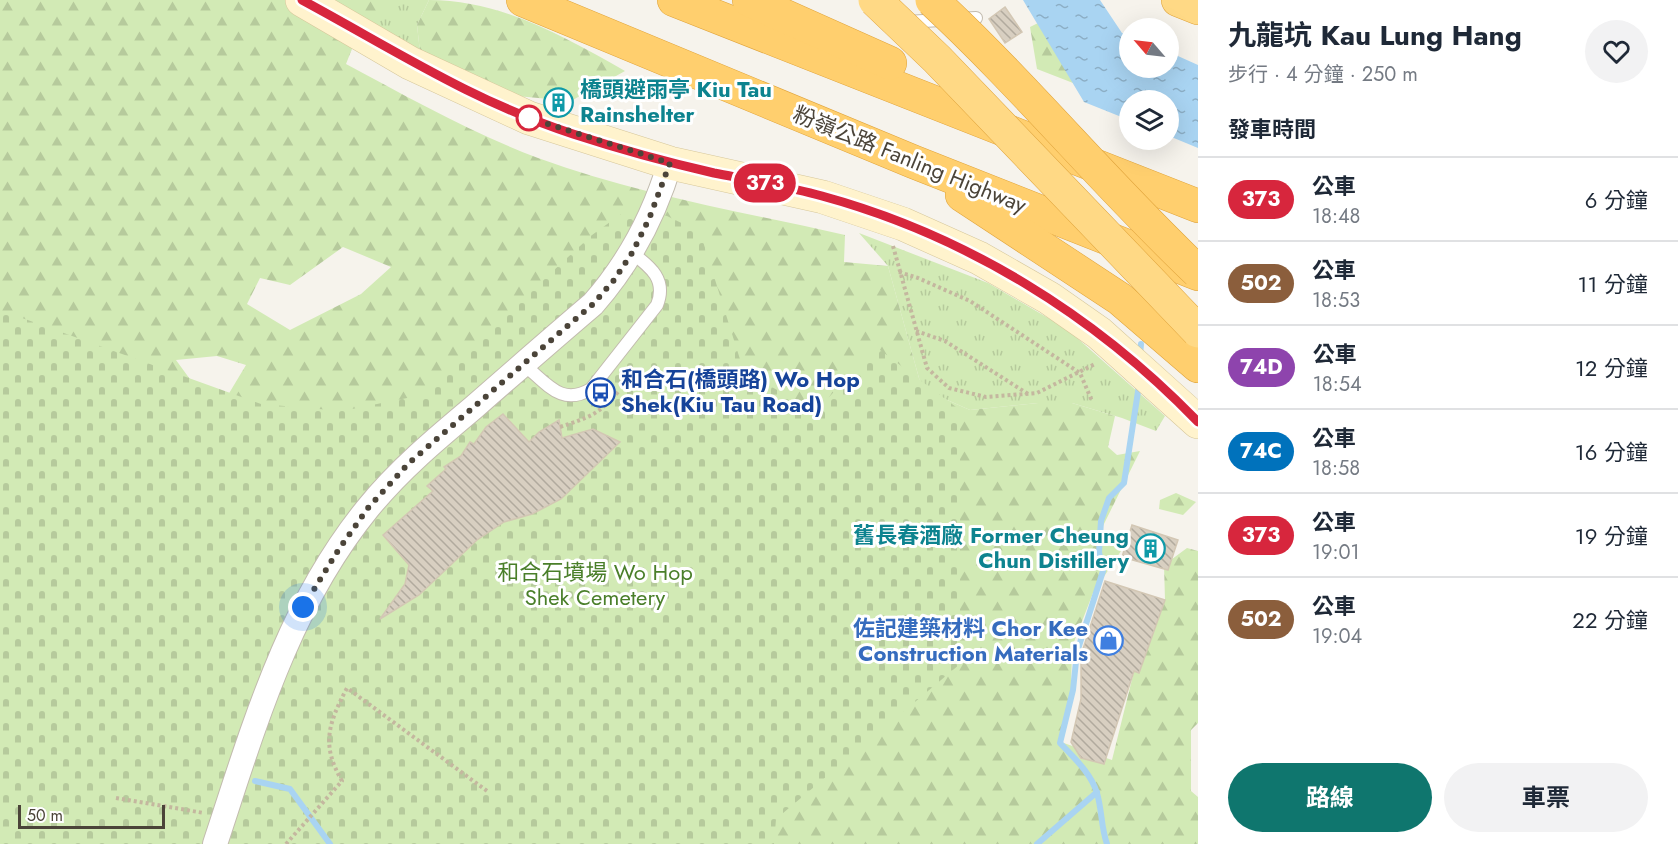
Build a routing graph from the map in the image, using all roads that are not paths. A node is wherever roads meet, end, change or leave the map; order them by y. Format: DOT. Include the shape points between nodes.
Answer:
graph roads {
  1 [pos="302,0"];
  2 [pos="523,0"];
  3 [pos="674,0"];
  4 [pos="682,0"];
  5 [pos="875,0"];
  6 [pos="932,0"];
  7 [pos="1178,0"];
  8 [pos="1198,8"];
  9 [pos="738,11"];
  10 [pos="903,11"];
  11 [pos="976,18"];
  12 [pos="914,162"];
  13 [pos="670,163"];
  14 [pos="1198,205"];
  15 [pos="632,253"];
  16 [pos="1198,273"];
  17 [pos="1198,331"];
  18 [pos="524,364"];
  19 [pos="1198,366"];
  20 [pos="1198,422"];
  21 [pos="215,844"];
  1 -- 13 [label="main road" via="410,63 489,101 572,134"];
  2 -- 12 [label="highway, 粉嶺公路 Fanling Highway"];
  3 -- 9 [label="highway"];
  4 -- 9 [label="highway"];
  5 -- 17 [label="highway, bridge" via="937,59"];
  6 -- 16 [label="highway, bridge"];
  7 -- 8 [label="highway"];
  9 -- 14 [label="highway"];
  10 -- 11 [label="lane"];
  12 -- 16 [label="highway, 粉嶺公路 Fanling Highway"];
  12 -- 19 [label="highway" via="1095,281 1143,316"];
  13 -- 15 [label="street"];
  13 -- 20 [label="main road" via="824,196 914,228 979,258 1049,298 1099,333"];
  15 -- 18 [label="street" via="593,304"];
  15 -- 18 [label="lane" via="660,280 661,294 591,389 567,398"];
  18 -- 21 [label="street" via="409,463 368,508 319,579 275,668"];
}
